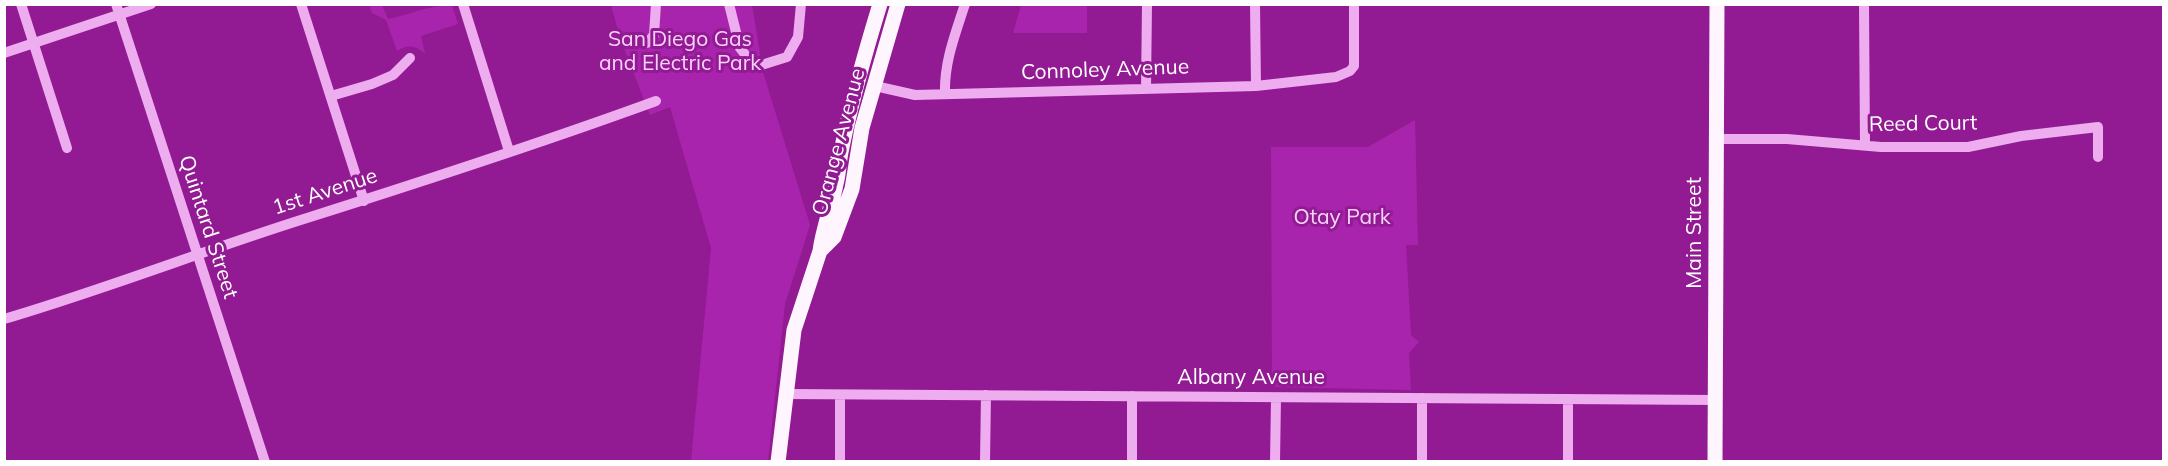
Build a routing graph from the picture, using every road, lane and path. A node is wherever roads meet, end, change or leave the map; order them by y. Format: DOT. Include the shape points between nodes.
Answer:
graph roads {
  1 [pos="21,4"];
  2 [pos="151,4"];
  3 [pos="301,4"];
  4 [pos="463,4"];
  5 [pos="656,4"];
  6 [pos="729,4"];
  7 [pos="801,4"];
  8 [pos="880,4"];
  9 [pos="898,4"];
  10 [pos="965,4"];
  11 [pos="1147,4"];
  12 [pos="1255,4"];
  13 [pos="1354,4"];
  14 [pos="1718,4"];
  15 [pos="1864,4"];
  16 [pos="118,10"];
  17 [pos="34,43"];
  18 [pos="647,43"];
  19 [pos="4,53"];
  20 [pos="410,58"];
  21 [pos="857,80"];
  22 [pos="875,86"];
  23 [pos="1256,86"];
  24 [pos="1146,89"];
  25 [pos="945,94"];
  26 [pos="331,96"];
  27 [pos="656,101"];
  28 [pos="1716,140"];
  29 [pos="1865,145"];
  30 [pos="67,147"];
  31 [pos="509,151"];
  32 [pos="2098,157"];
  33 [pos="364,201"];
  34 [pos="820,251"];
  35 [pos="196,255"];
  36 [pos="4,319"];
  37 [pos="786,394"];
  38 [pos="840,395"];
  39 [pos="986,395"];
  40 [pos="1132,396"];
  41 [pos="1276,398"];
  42 [pos="1422,398"];
  43 [pos="1568,399"];
  44 [pos="1716,400"];
  45 [pos="265,462"];
  46 [pos="778,462"];
  47 [pos="840,462"];
  48 [pos="986,462"];
  49 [pos="1131,462"];
  50 [pos="1275,462"];
  51 [pos="1422,462"];
  52 [pos="1568,462"];
  53 [pos="1715,462"];
  1 -- 17 [label="street"];
  2 -- 16 [label="street"];
  3 -- 26 [label="street"];
  4 -- 31 [label="street"];
  5 -- 18 [label="street" via="654,35"];
  6 -- 7 [label="street" via="740,48 755,67 787,57 798,37"];
  8 -- 21 [label="main road"];
  9 -- 22 [label="main road, Orange Avenue"];
  10 -- 25 [label="street" via="947,58"];
  11 -- 24 [label="street"];
  12 -- 23 [label="street"];
  13 -- 23 [label="street, Connoley Avenue" via="1354,64 1350,72"];
  14 -- 28 [label="main road, Main Street"];
  15 -- 29 [label="street"];
  16 -- 17 [label="street"];
  16 -- 35 [label="street, Quintard Street"];
  17 -- 19 [label="street"];
  17 -- 30 [label="street"];
  20 -- 26 [label="street" via="393,75"];
  21 -- 22 [label="main road"];
  21 -- 34 [label="main road"];
  22 -- 25 [label="street, Connoley Avenue" via="915,95"];
  22 -- 34 [label="main road, Orange Avenue" via="862,128 852,189 834,237"];
  23 -- 24 [label="street, Connoley Avenue"];
  24 -- 25 [label="street, Connoley Avenue"];
  26 -- 33 [label="street"];
  27 -- 31 [label="street, 1st Avenue"];
  28 -- 29 [label="street, Reed Court" via="1788,139"];
  28 -- 44 [label="main road, Main Street"];
  29 -- 32 [label="street, Reed Court" via="1968,147 2098,127"];
  31 -- 33 [label="street, 1st Avenue"];
  33 -- 35 [label="street, 1st Avenue"];
  34 -- 37 [label="main road, Orange Avenue" via="794,330"];
  35 -- 36 [label="street, 1st Avenue" via="86,295"];
  35 -- 45 [label="street, Quintard Street"];
  37 -- 38 [label="street, Albany Avenue"];
  37 -- 46 [label="main road, Orange Avenue"];
  38 -- 39 [label="street, Albany Avenue"];
  38 -- 47 [label="street"];
  39 -- 40 [label="street, Albany Avenue"];
  39 -- 48 [label="street"];
  40 -- 41 [label="street, Albany Avenue"];
  40 -- 49 [label="street"];
  41 -- 42 [label="street, Albany Avenue"];
  41 -- 50 [label="street"];
  42 -- 43 [label="street, Albany Avenue"];
  42 -- 51 [label="street"];
  43 -- 44 [label="street, Albany Avenue"];
  43 -- 52 [label="street"];
  44 -- 53 [label="main road, Main Street"];
}
